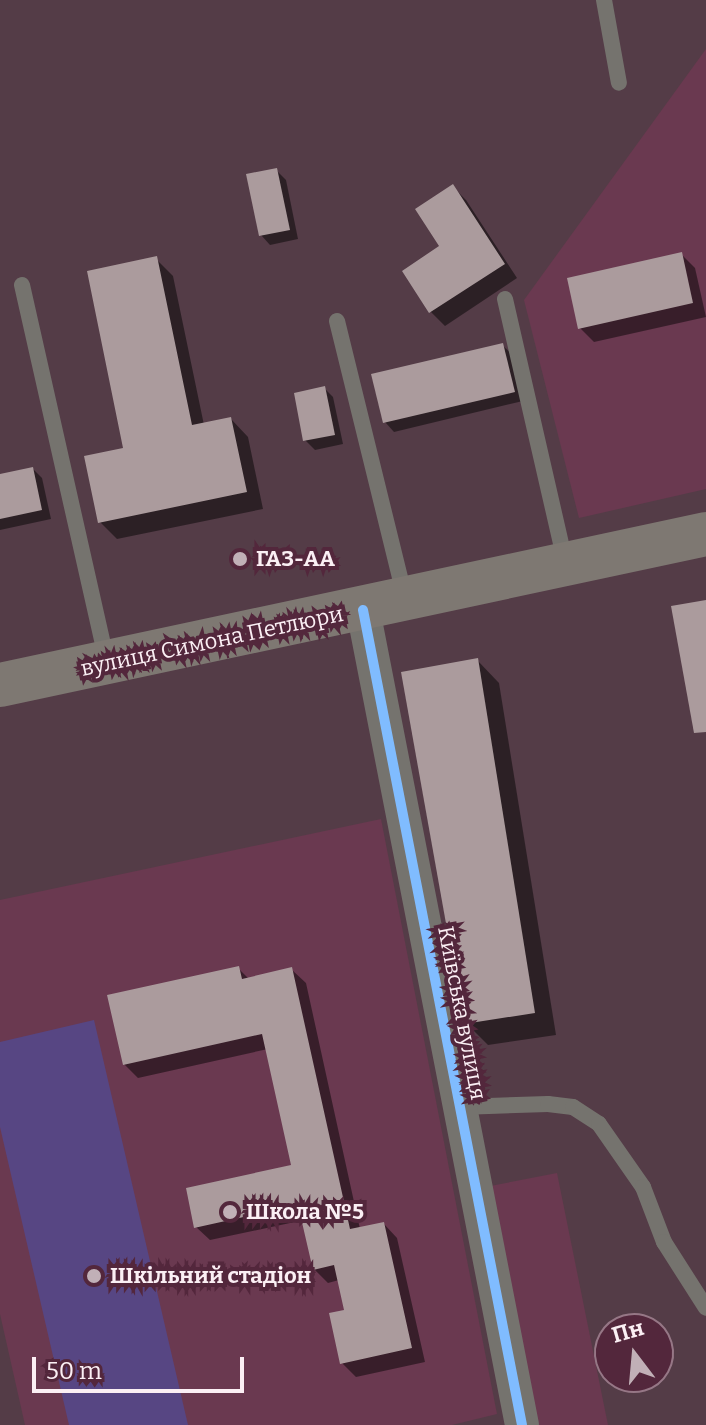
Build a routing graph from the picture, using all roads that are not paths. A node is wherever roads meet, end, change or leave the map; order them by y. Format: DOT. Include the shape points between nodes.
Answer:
graph roads {
  1 [pos="604,0"];
  2 [pos="619,83"];
  3 [pos="22,285"];
  4 [pos="505,299"];
  5 [pos="337,321"];
  6 [pos="706,534"];
  7 [pos="566,564"];
  8 [pos="406,599"];
  9 [pos="363,610"];
  10 [pos="108,663"];
  11 [pos="0,685"];
  12 [pos="460,1107"];
  13 [pos="706,1308"];
  14 [pos="522,1425"];
  1 -- 2 [label="lane"];
  3 -- 10 [label="lane"];
  4 -- 7 [label="lane"];
  5 -- 8 [label="lane"];
  6 -- 7 [label="highway, вулиця Симона Петлюри"];
  7 -- 8 [label="highway, вулиця Симона Петлюри"];
  8 -- 9 [label="highway, вулиця Симона Петлюри"];
  9 -- 10 [label="highway, вулиця Симона Петлюри"];
  9 -- 12 [label="street, Київська вулиця"];
  10 -- 11 [label="highway, вулиця Симона Петлюри"];
  12 -- 13 [label="lane" via="573,1107 599,1124 643,1187 664,1242"];
  12 -- 14 [label="street, Київська вулиця"];
}
